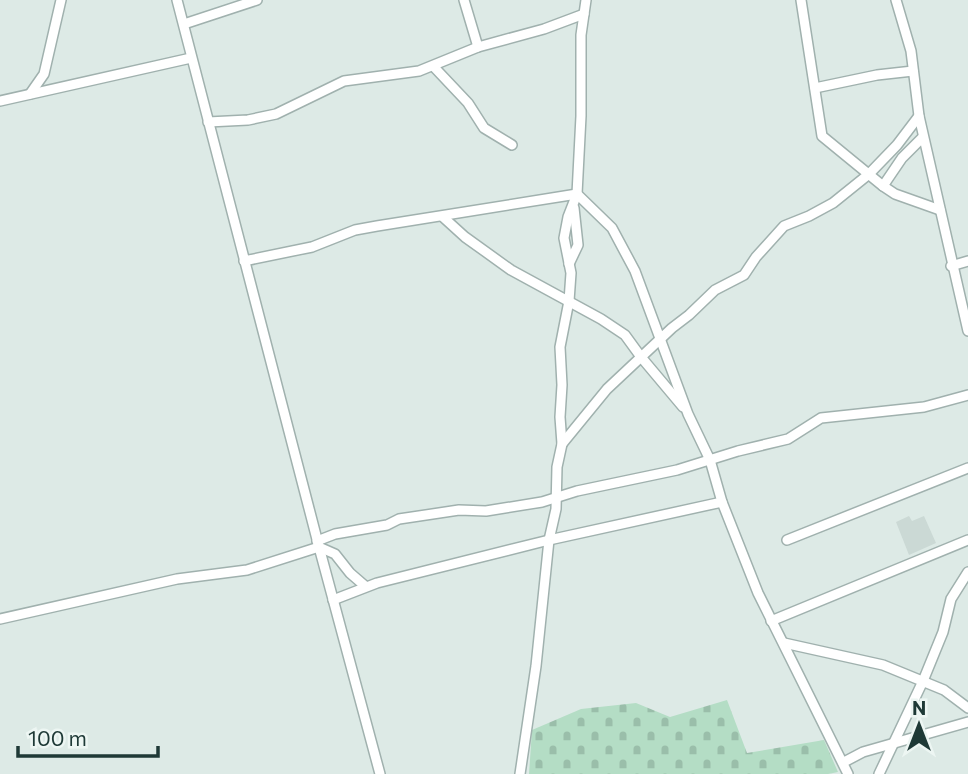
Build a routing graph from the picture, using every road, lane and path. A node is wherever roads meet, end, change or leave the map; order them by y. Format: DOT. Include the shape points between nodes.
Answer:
graph roads {
  1 [pos="61,0"];
  2 [pos="177,0"];
  3 [pos="257,0"];
  4 [pos="464,0"];
  5 [pos="586,0"];
  6 [pos="801,0"];
  7 [pos="896,0"];
  8 [pos="584,14"];
  9 [pos="184,24"];
  10 [pos="478,47"];
  11 [pos="191,58"];
  12 [pos="434,66"];
  13 [pos="913,71"];
  14 [pos="815,88"];
  15 [pos="30,94"];
  16 [pos="0,100"];
  17 [pos="919,116"];
  18 [pos="208,122"];
  19 [pos="923,137"];
  20 [pos="512,145"];
  21 [pos="869,174"];
  22 [pos="883,186"];
  23 [pos="576,198"];
  24 [pos="940,210"];
  25 [pos="443,217"];
  26 [pos="244,261"];
  27 [pos="968,261"];
  28 [pos="951,266"];
  29 [pos="964,296"];
  30 [pos="569,301"];
  31 [pos="966,318"];
  32 [pos="968,331"];
  33 [pos="660,339"];
  34 [pos="641,358"];
  35 [pos="968,395"];
  36 [pos="688,414"];
  37 [pos="562,444"];
  38 [pos="710,460"];
  39 [pos="968,468"];
  40 [pos="557,499"];
  41 [pos="722,502"];
  42 [pos="549,540"];
  43 [pos="787,540"];
  44 [pos="968,540"];
  45 [pos="318,544"];
  46 [pos="968,572"];
  47 [pos="365,586"];
  48 [pos="333,600"];
  49 [pos="0,619"];
  50 [pos="771,621"];
  51 [pos="784,643"];
  52 [pos="923,681"];
  53 [pos="964,701"];
  54 [pos="968,708"];
  55 [pos="968,722"];
  56 [pos="894,742"];
  57 [pos="844,762"];
  58 [pos="380,774"];
  59 [pos="520,774"];
  60 [pos="848,774"];
  61 [pos="878,774"];
  1 -- 15 [label="street" via="44,74"];
  2 -- 9 [label="street"];
  3 -- 9 [label="street"];
  4 -- 10 [label="street"];
  5 -- 8 [label="street"];
  6 -- 14 [label="street"];
  7 -- 13 [label="street"];
  8 -- 10 [label="street"];
  8 -- 23 [label="street"];
  9 -- 11 [label="street"];
  10 -- 12 [label="street"];
  11 -- 15 [label="street"];
  11 -- 18 [label="street"];
  12 -- 18 [label="street" via="407,74 344,80 276,114"];
  12 -- 20 [label="street" via="484,128"];
  13 -- 14 [label="street"];
  13 -- 17 [label="street"];
  14 -- 21 [label="street" via="822,136"];
  15 -- 16 [label="street"];
  17 -- 19 [label="street"];
  17 -- 21 [label="street"];
  18 -- 26 [label="street"];
  19 -- 22 [label="street"];
  19 -- 24 [label="street"];
  21 -- 22 [label="street"];
  21 -- 33 [label="street" via="826,207 784,226 744,275 715,290"];
  22 -- 24 [label="street"];
  23 -- 25 [label="street"];
  23 -- 30 [label="street" via="564,238"];
  23 -- 33 [label="street" via="605,220 618,238"];
  24 -- 28 [label="street"];
  25 -- 26 [label="street" via="355,230 312,247"];
  25 -- 30 [label="street" via="512,270"];
  26 -- 45 [label="street"];
  27 -- 28 [label="street"];
  28 -- 29 [label="street"];
  29 -- 31 [label="street"];
  30 -- 34 [label="street" via="625,335"];
  30 -- 37 [label="street" via="560,347"];
  31 -- 32 [label="street"];
  33 -- 34 [label="street"];
  33 -- 36 [label="street"];
  34 -- 36 [label="street"];
  34 -- 37 [label="street" via="598,398"];
  35 -- 38 [label="street" via="924,407 821,418 788,439"];
  36 -- 38 [label="street"];
  37 -- 40 [label="street"];
  38 -- 40 [label="street"];
  38 -- 41 [label="street"];
  39 -- 43 [label="street"];
  40 -- 42 [label="street"];
  40 -- 45 [label="street" via="400,519 335,534"];
  41 -- 42 [label="street"];
  41 -- 50 [label="street"];
  42 -- 47 [label="street"];
  42 -- 59 [label="street"];
  44 -- 50 [label="street"];
  45 -- 47 [label="street" via="335,554"];
  45 -- 48 [label="street"];
  45 -- 49 [label="street" via="298,556 247,570 177,579"];
  46 -- 52 [label="street" via="951,599"];
  47 -- 48 [label="street"];
  48 -- 58 [label="street"];
  50 -- 51 [label="street"];
  51 -- 52 [label="street" via="883,665"];
  51 -- 57 [label="street"];
  52 -- 53 [label="street"];
  52 -- 56 [label="street"];
  53 -- 54 [label="street"];
  55 -- 56 [label="street"];
  56 -- 57 [label="street"];
  56 -- 61 [label="street"];
  57 -- 60 [label="street"];
}
